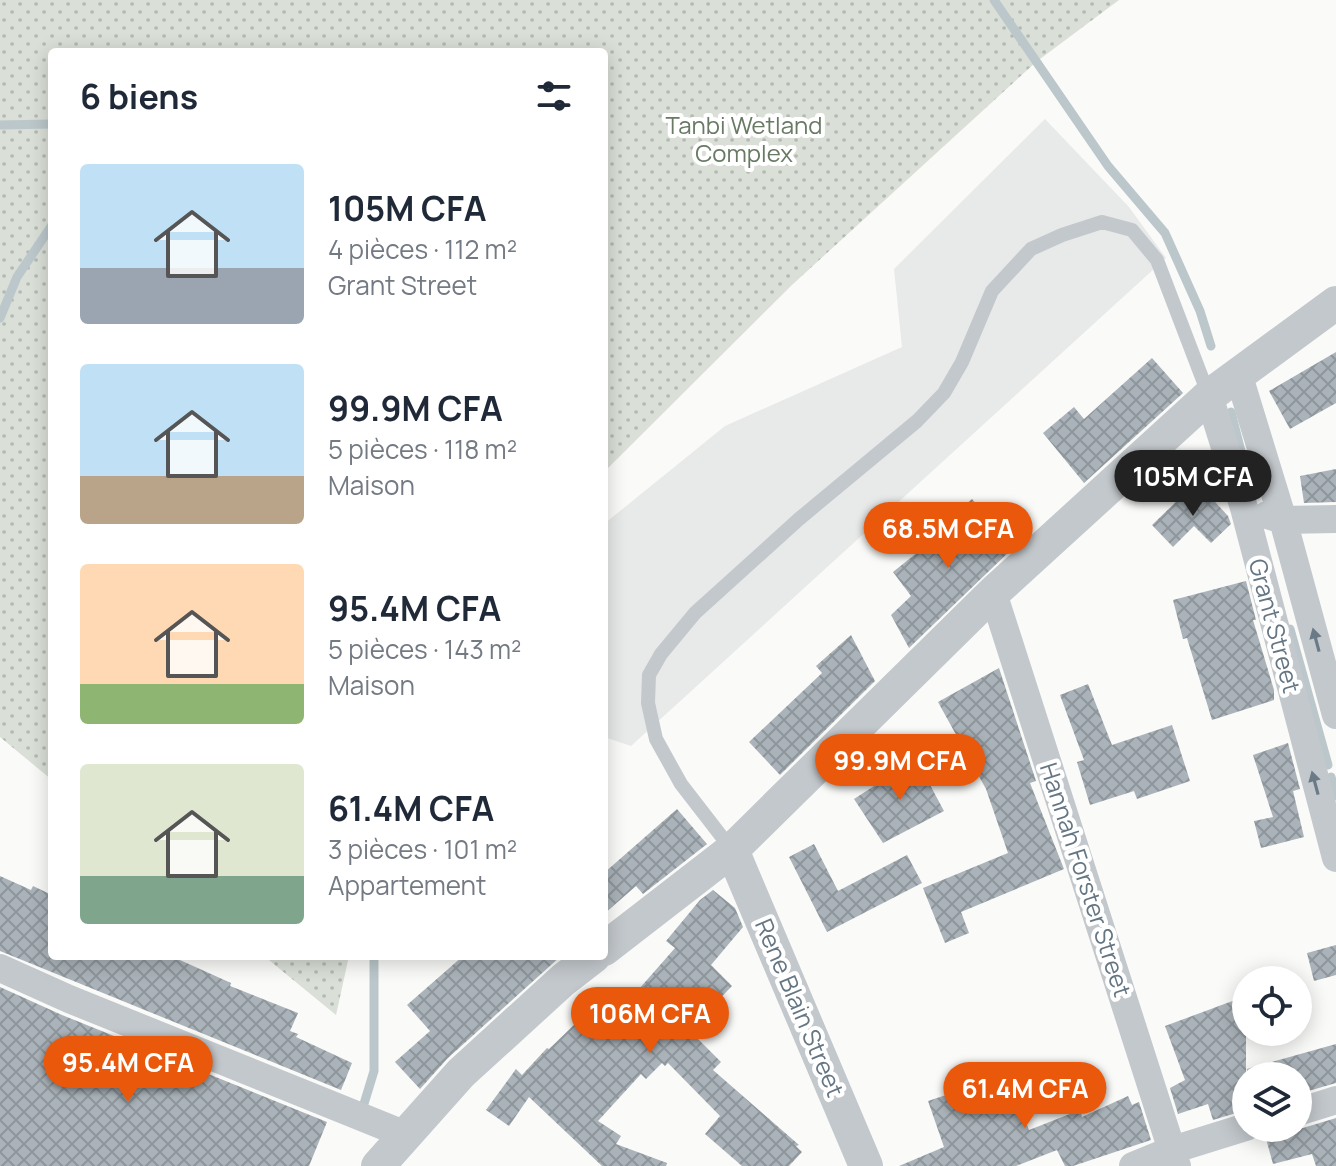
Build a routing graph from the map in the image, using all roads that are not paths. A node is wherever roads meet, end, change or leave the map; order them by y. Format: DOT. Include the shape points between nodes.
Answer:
graph roads {
  1 [pos="1336,303"];
  2 [pos="1238,373"];
  3 [pos="1209,396"];
  4 [pos="1244,508"];
  5 [pos="1336,519"];
  6 [pos="1283,520"];
  7 [pos="993,593"];
  8 [pos="1336,715"];
  9 [pos="732,850"];
  10 [pos="1336,858"];
  11 [pos="608,946"];
  12 [pos="589,960"];
  13 [pos="0,968"];
  14 [pos="1336,1100"];
  15 [pos="1312,1108"];
  16 [pos="1232,1133"];
  17 [pos="406,1135"];
  18 [pos="1174,1158"];
  19 [pos="378,1166"];
  20 [pos="866,1166"];
  21 [pos="1133,1166"];
  1 -- 2 [label="street"];
  2 -- 3 [label="street"];
  2 -- 6 [label="street, Grant Street"];
  3 -- 4 [label="street, Grant Street"];
  3 -- 7 [label="street"];
  3 -- 9 [label="lane" via="1157,260 1132,230 1102,222 1031,249 992,291 944,393 695,613 649,675 648,703 656,739 681,784"];
  4 -- 6 [label="street"];
  10 -- 4 [label="street, Grant Street, one-way"];
  5 -- 6 [label="street"];
  8 -- 6 [label="street, Grant Street, one-way"];
  7 -- 9 [label="street"];
  7 -- 18 [label="street, Hannah Forster Street"];
  9 -- 11 [label="street"];
  9 -- 20 [label="street, Rene Blain Street"];
  12 -- 17 [label="street" via="461,1073"];
  13 -- 17 [label="street"];
  14 -- 15 [label="street"];
  16 -- 18 [label="street"];
  17 -- 19 [label="street"];
  18 -- 21 [label="street"];
}
